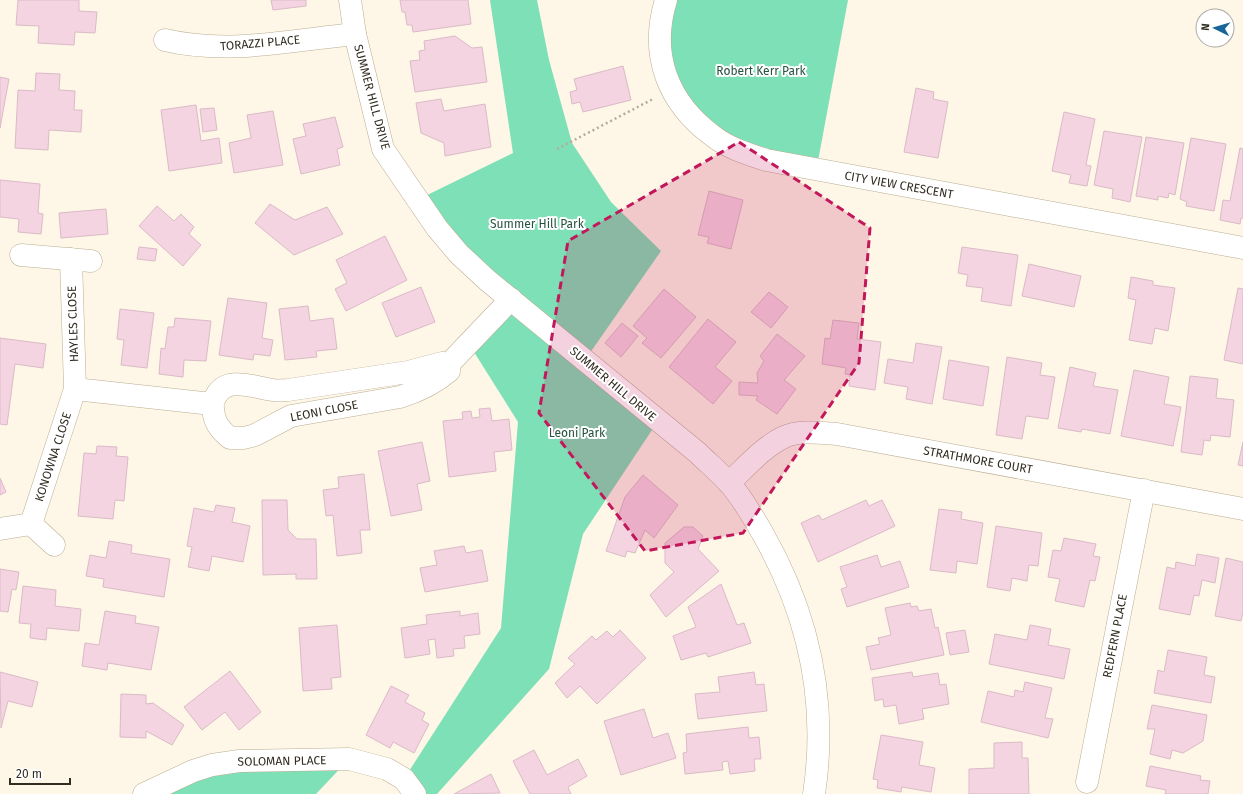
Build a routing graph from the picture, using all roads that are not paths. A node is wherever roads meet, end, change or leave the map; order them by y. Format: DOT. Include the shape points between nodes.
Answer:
graph roads {
  1 [pos="350,0"];
  2 [pos="666,0"];
  3 [pos="355,34"];
  4 [pos="165,40"];
  5 [pos="1243,248"];
  6 [pos="21,255"];
  7 [pos="511,299"];
  8 [pos="449,364"];
  9 [pos="75,389"];
  10 [pos="212,404"];
  11 [pos="730,484"];
  12 [pos="1144,490"];
  13 [pos="1243,509"];
  14 [pos="31,524"];
  15 [pos="0,529"];
  16 [pos="54,545"];
  17 [pos="1087,782"];
  18 [pos="144,794"];
  19 [pos="416,794"];
  20 [pos="814,794"];
  1 -- 3 [label="street, SUMMER HILL DRIVE"];
  2 -- 5 [label="street, CITY VIEW CRESCENT" via="658,40 663,69 671,90 689,115 714,137 736,149 766,160"];
  3 -- 4 [label="street, TORAZZI PLACE" via="231,46 186,45"];
  3 -- 7 [label="street, SUMMER HILL DRIVE" via="383,149 437,228 459,254"];
  6 -- 9 [label="street, HAYLES CLOSE" via="81,260"];
  7 -- 8 [label="street, LEONI CLOSE"];
  7 -- 11 [label="street, SUMMER HILL DRIVE" via="698,453"];
  8 -- 10 [label="street, LEONI CLOSE" via="442,363 408,372 288,390 245,384 230,385 219,391"];
  8 -- 10 [label="street, LEONI CLOSE" via="449,371 436,382 418,391 400,397 291,416 244,438 230,438 221,431 214,419"];
  9 -- 10 [label="street"];
  9 -- 14 [label="street, KONOWNA CLOSE"];
  11 -- 12 [label="street, STRATHMORE COURT" via="762,452 779,440 810,433 837,434"];
  11 -- 20 [label="street, SUMMER HILL DRIVE" via="778,560 796,600 816,689 819,735"];
  12 -- 13 [label="street, STRATHMORE COURT"];
  12 -- 17 [label="street, REDFERN PLACE"];
  14 -- 15 [label="street"];
  14 -- 16 [label="street"];
  18 -- 19 [label="street, SOLOMAN PLACE" via="212,765 239,761 349,759 387,769 404,779"];
}
